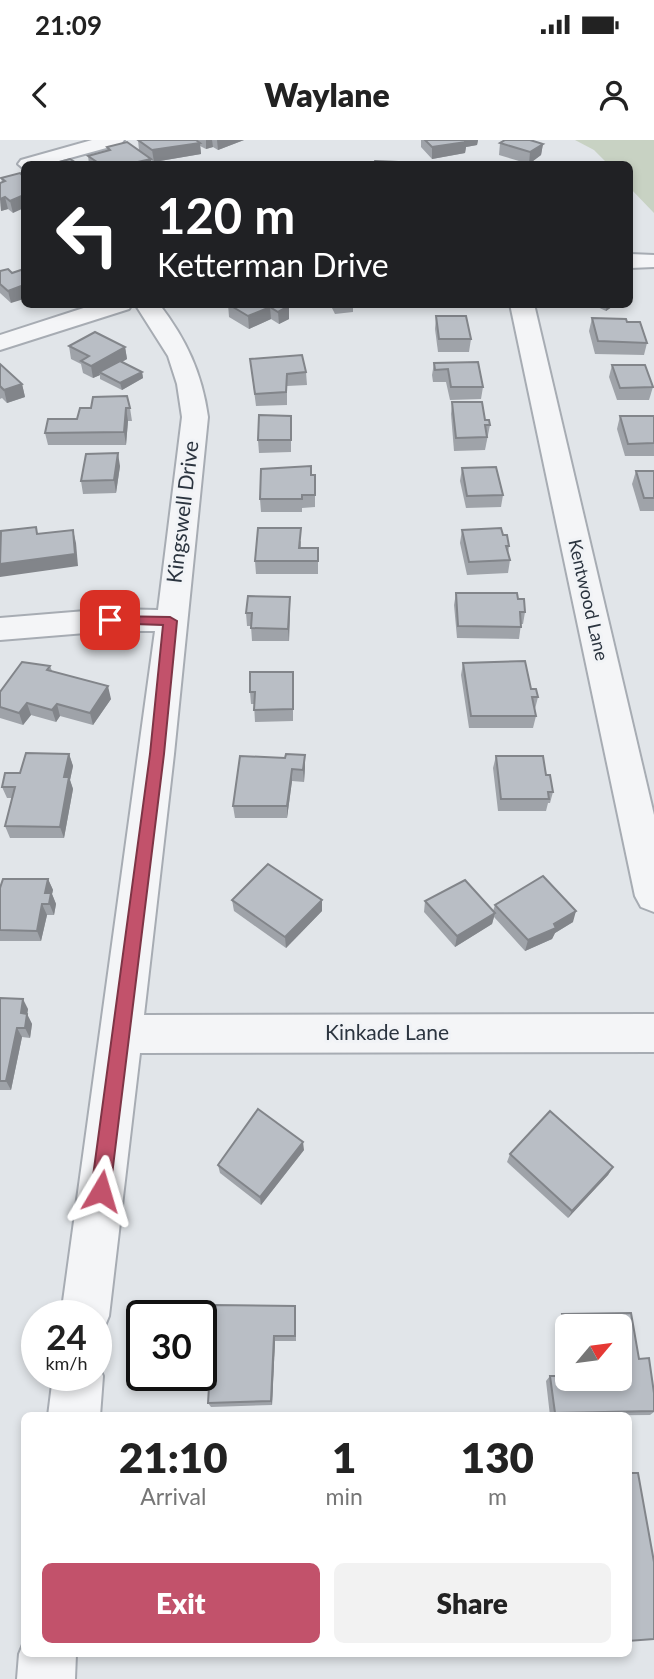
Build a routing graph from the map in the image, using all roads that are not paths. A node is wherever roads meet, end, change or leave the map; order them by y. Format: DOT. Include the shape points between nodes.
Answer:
graph roads {
  1 [pos="114,140"];
  2 [pos="40,161"];
  3 [pos="109,308"];
  4 [pos="149,308"];
  5 [pos="523,308"];
  6 [pos="0,343"];
  7 [pos="170,621"];
  8 [pos="0,629"];
  9 [pos="654,896"];
  10 [pos="654,1033"];
  11 [pos="121,1034"];
  12 [pos="87,1300"];
  13 [pos="76,1391"];
  14 [pos="74,1412"];
  15 [pos="48,1657"];
  16 [pos="46,1679"];
  1 -- 2 [label="street"];
  3 -- 6 [label="street"];
  4 -- 7 [label="street, Kingswell Drive" via="171,334 185,366 195,417"];
  5 -- 9 [label="street, Kentwood Lane"];
  7 -- 8 [label="street" via="110,620"];
  7 -- 11 [label="street, Kingswell Drive"];
  10 -- 11 [label="street, Kinkade Lane"];
  11 -- 12 [label="street, Kingswell Drive"];
  13 -- 14 [label="street"];
  15 -- 16 [label="street"];
}
